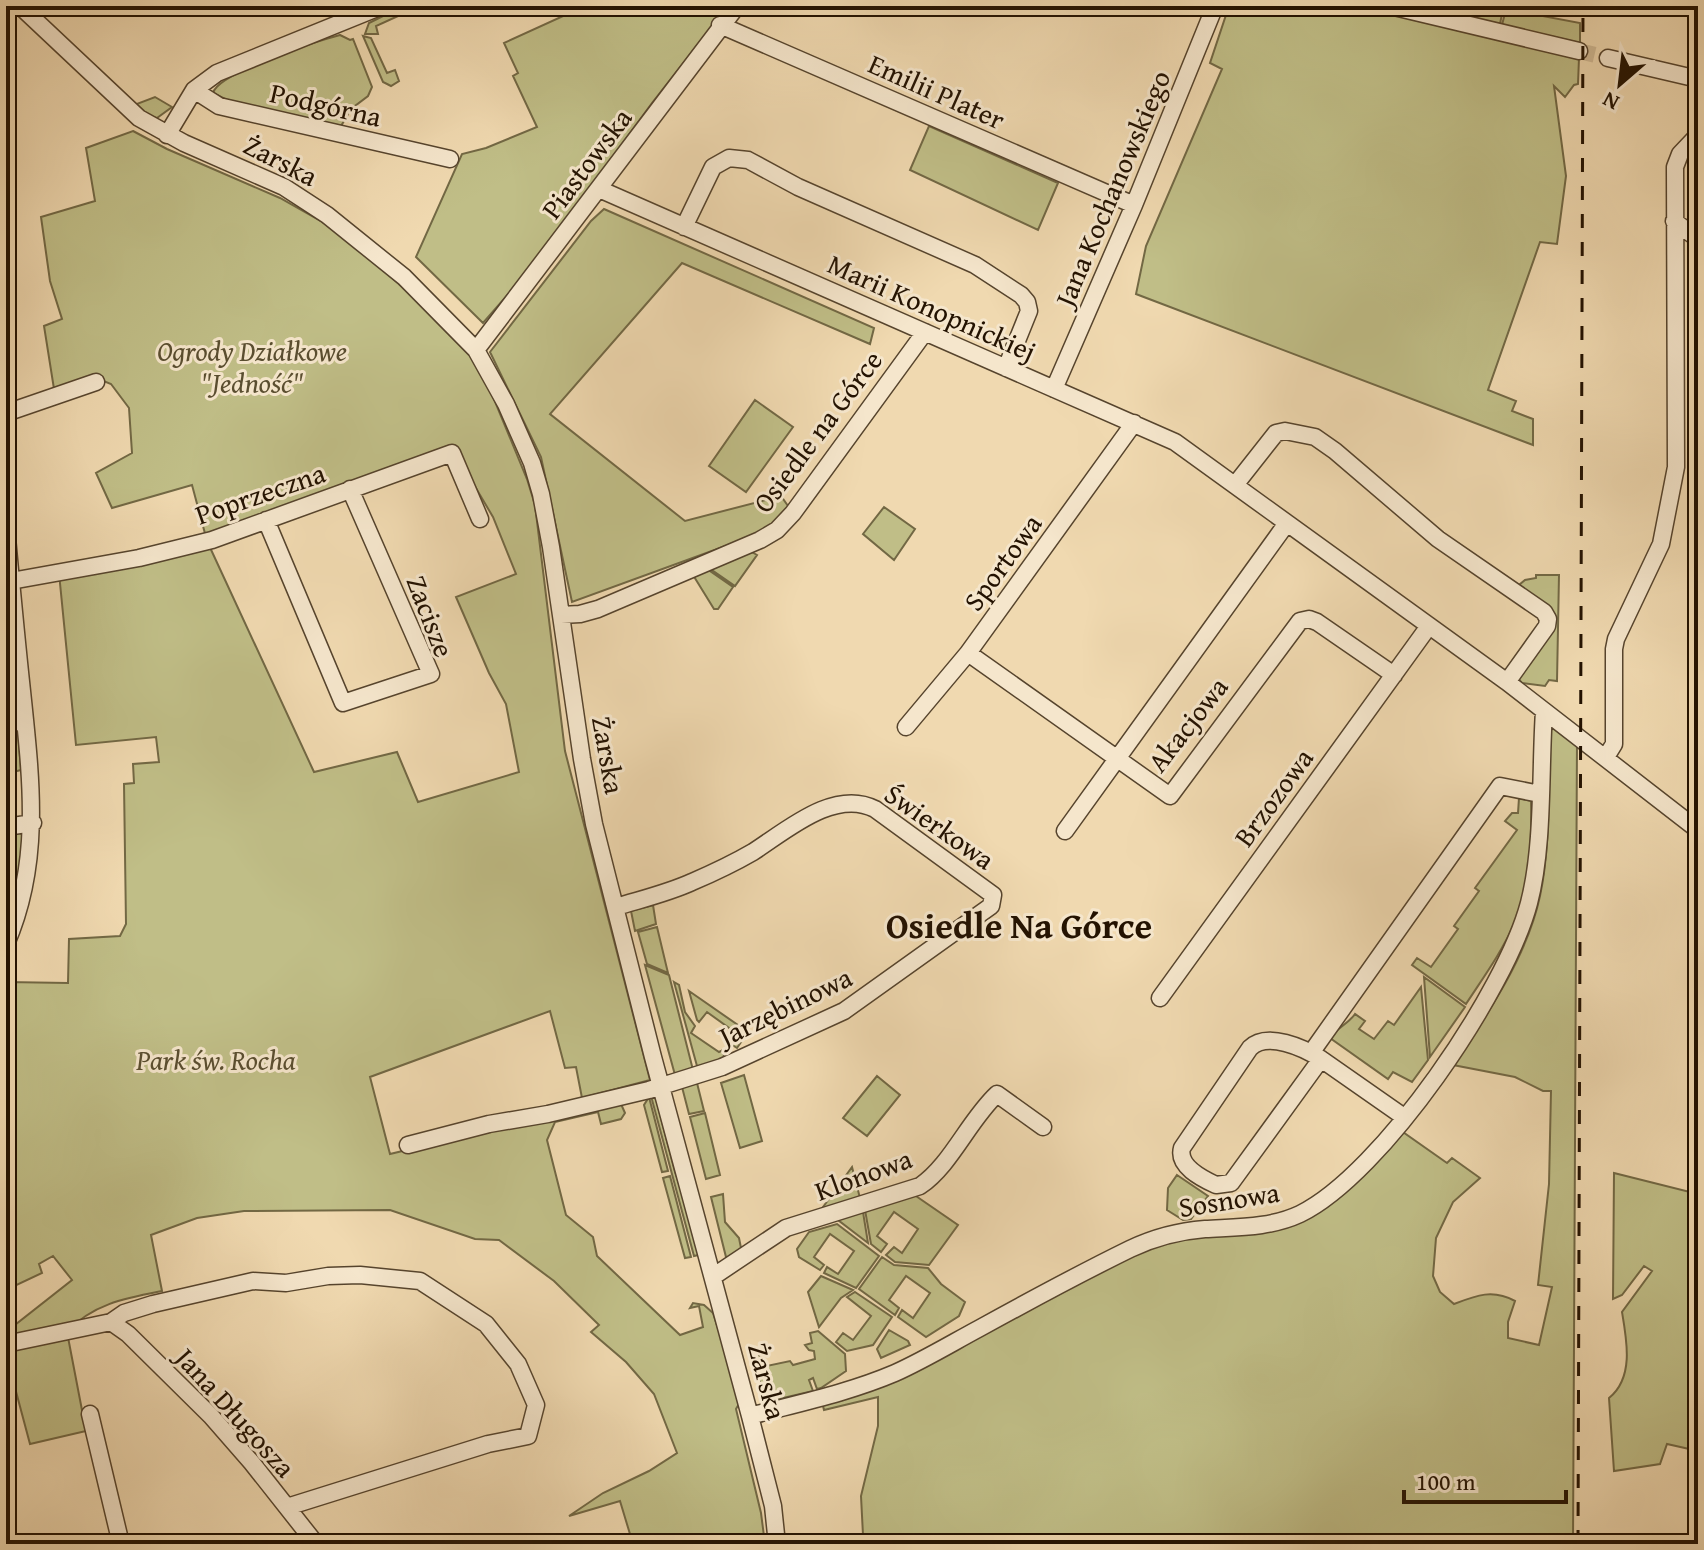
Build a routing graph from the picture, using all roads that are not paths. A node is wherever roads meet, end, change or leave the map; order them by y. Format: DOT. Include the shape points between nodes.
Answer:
graph roads {
  1 [pos="18,6"];
  2 [pos="382,6"];
  3 [pos="737,6"];
  4 [pos="1215,6"];
  5 [pos="1390,6"];
  6 [pos="6,16"];
  7 [pos="720,25"];
  8 [pos="1579,51"];
  9 [pos="1608,58"];
  10 [pos="1698,79"];
  11 [pos="194,90"];
  12 [pos="167,135"];
  13 [pos="1698,135"];
  14 [pos="450,159"];
  15 [pos="599,189"];
  16 [pos="1134,205"];
  17 [pos="1674,221"];
  18 [pos="684,227"];
  19 [pos="1698,239"];
  20 [pos="925,332"];
  21 [pos="476,350"];
  22 [pos="1006,368"];
  23 [pos="96,382"];
  24 [pos="1054,389"];
  25 [pos="6,413"];
  26 [pos="1134,423"];
  27 [pos="1235,485"];
  28 [pos="350,489"];
  29 [pos="480,519"];
  30 [pos="266,520"];
  31 [pos="1287,523"];
  32 [pos="6,527"];
  33 [pos="9,572"];
  34 [pos="10,606"];
  35 [pos="561,615"];
  36 [pos="1429,626"];
  37 [pos="968,653"];
  38 [pos="1394,675"];
  39 [pos="1507,682"];
  40 [pos="1544,711"];
  41 [pos="25,720"];
  42 [pos="6,725"];
  43 [pos="906,727"];
  44 [pos="1606,757"];
  45 [pos="1117,759"];
  46 [pos="1540,794"];
  47 [pos="33,823"];
  48 [pos="6,827"];
  49 [pos="1698,830"];
  50 [pos="1065,831"];
  51 [pos="993,895"];
  52 [pos="616,907"];
  53 [pos="6,944"];
  54 [pos="1160,998"];
  55 [pos="1316,1056"];
  56 [pos="662,1086"];
  57 [pos="1404,1117"];
  58 [pos="1043,1127"];
  59 [pos="408,1145"];
  60 [pos="714,1276"];
  61 [pos="111,1322"];
  62 [pos="6,1344"];
  63 [pos="90,1414"];
  64 [pos="750,1416"];
  65 [pos="287,1507"];
  66 [pos="121,1544"];
  67 [pos="316,1544"];
  68 [pos="777,1544"];
  1 -- 6 [label="street"];
  1 -- 12 [label="street, Żarska" via="127,109"];
  2 -- 11 [label="street" via="217,73"];
  3 -- 7 [label="street, Piastowska"];
  4 -- 16 [label="street, Jana Kochanowskiego"];
  5 -- 8 [label="street"];
  7 -- 15 [label="street, Piastowska"];
  7 -- 16 [label="street, Emilii Plater"];
  9 -- 10 [label="street"];
  11 -- 12 [label="street"];
  11 -- 14 [label="street, Podgórna" via="219,106"];
  12 -- 21 [label="street, Żarska" via="305,199 404,277"];
  13 -- 17 [label="street" via="1675,167"];
  15 -- 18 [label="street, Marii Konopnickiej"];
  15 -- 21 [label="street, Piastowska"];
  16 -- 24 [label="street, Jana Kochanowskiego"];
  17 -- 19 [label="street"];
  17 -- 44 [label="street" via="1676,467 1661,544 1616,639 1614,744"];
  18 -- 20 [label="street, Marii Konopnickiej"];
  18 -- 22 [label="street" via="713,167 729,158 756,163 798,187 970,262 1021,295 1029,311"];
  20 -- 22 [label="street, Marii Konopnickiej"];
  20 -- 35 [label="street, Osiedle na Górce" via="777,530 598,609"];
  21 -- 35 [label="street, Żarska" via="532,463"];
  22 -- 24 [label="street, Marii Konopnickiej"];
  23 -- 25 [label="street"];
  24 -- 26 [label="street, Marii Konopnickiej"];
  26 -- 27 [label="street, Marii Konopnickiej" via="1175,442"];
  26 -- 37 [label="street, Sportowa"];
  27 -- 31 [label="street, Marii Konopnickiej"];
  27 -- 39 [label="street" via="1276,433 1315,437 1335,451 1438,539 1544,612 1547,626"];
  28 -- 29 [label="street, Poprzeczna" via="452,453"];
  28 -- 30 [label="street, Poprzeczna"];
  28 -- 30 [label="street, Zacisze" via="431,674 343,703"];
  30 -- 33 [label="street, Poprzeczna" via="139,558"];
  31 -- 36 [label="street, Marii Konopnickiej"];
  31 -- 45 [label="street"];
  32 -- 33 [label="street"];
  33 -- 34 [label="street"];
  34 -- 41 [label="street"];
  35 -- 52 [label="street, Żarska" via="594,824"];
  36 -- 38 [label="street, Brzozowa"];
  36 -- 39 [label="street, Marii Konopnickiej"];
  37 -- 43 [label="street, Sportowa"];
  37 -- 45 [label="street, Akacjowa"];
  38 -- 45 [label="street, Akacjowa" via="1317,622 1305,620 1293,628 1170,796"];
  38 -- 54 [label="street, Brzozowa"];
  39 -- 40 [label="street, Marii Konopnickiej"];
  40 -- 44 [label="street, Marii Konopnickiej"];
  40 -- 46 [label="street, Sosnowa"];
  41 -- 42 [label="street"];
  41 -- 47 [label="street"];
  44 -- 49 [label="street, Marii Konopnickiej"];
  45 -- 50 [label="street"];
  46 -- 55 [label="street" via="1500,786"];
  46 -- 57 [label="street, Sosnowa" via="1535,871 1521,927 1487,1000"];
  47 -- 48 [label="street"];
  47 -- 53 [label="street" via="26,882"];
  51 -- 52 [label="street, Świerkowa" via="875,809 855,803 816,813 693,882"];
  51 -- 56 [label="street, Jarzębinowa" via="991,906 855,1004 731,1063"];
  52 -- 56 [label="street, Żarska"];
  55 -- 55 [label="street" via="1265,1040 1253,1045 1180,1151 1185,1165 1219,1186 1231,1183"];
  55 -- 57 [label="street"];
  56 -- 59 [label="street, Jarzębinowa"];
  56 -- 60 [label="street, Żarska"];
  57 -- 64 [label="street, Sosnowa" via="1345,1183 1301,1213 1271,1224 1191,1231 1145,1243 894,1373"];
  58 -- 60 [label="street, Klonowa" via="997,1094 927,1182 786,1228"];
  60 -- 64 [label="street, Żarska"];
  61 -- 62 [label="street"];
  61 -- 65 [label="street, Jana Długosza" via="211,1416"];
  61 -- 65 [label="street" via="153,1304 253,1281 360,1275 420,1281 486,1324 518,1364 536,1405 528,1436"];
  63 -- 66 [label="street"];
  64 -- 68 [label="street, Żarska"];
  65 -- 67 [label="street, Jana Długosza"];
}
